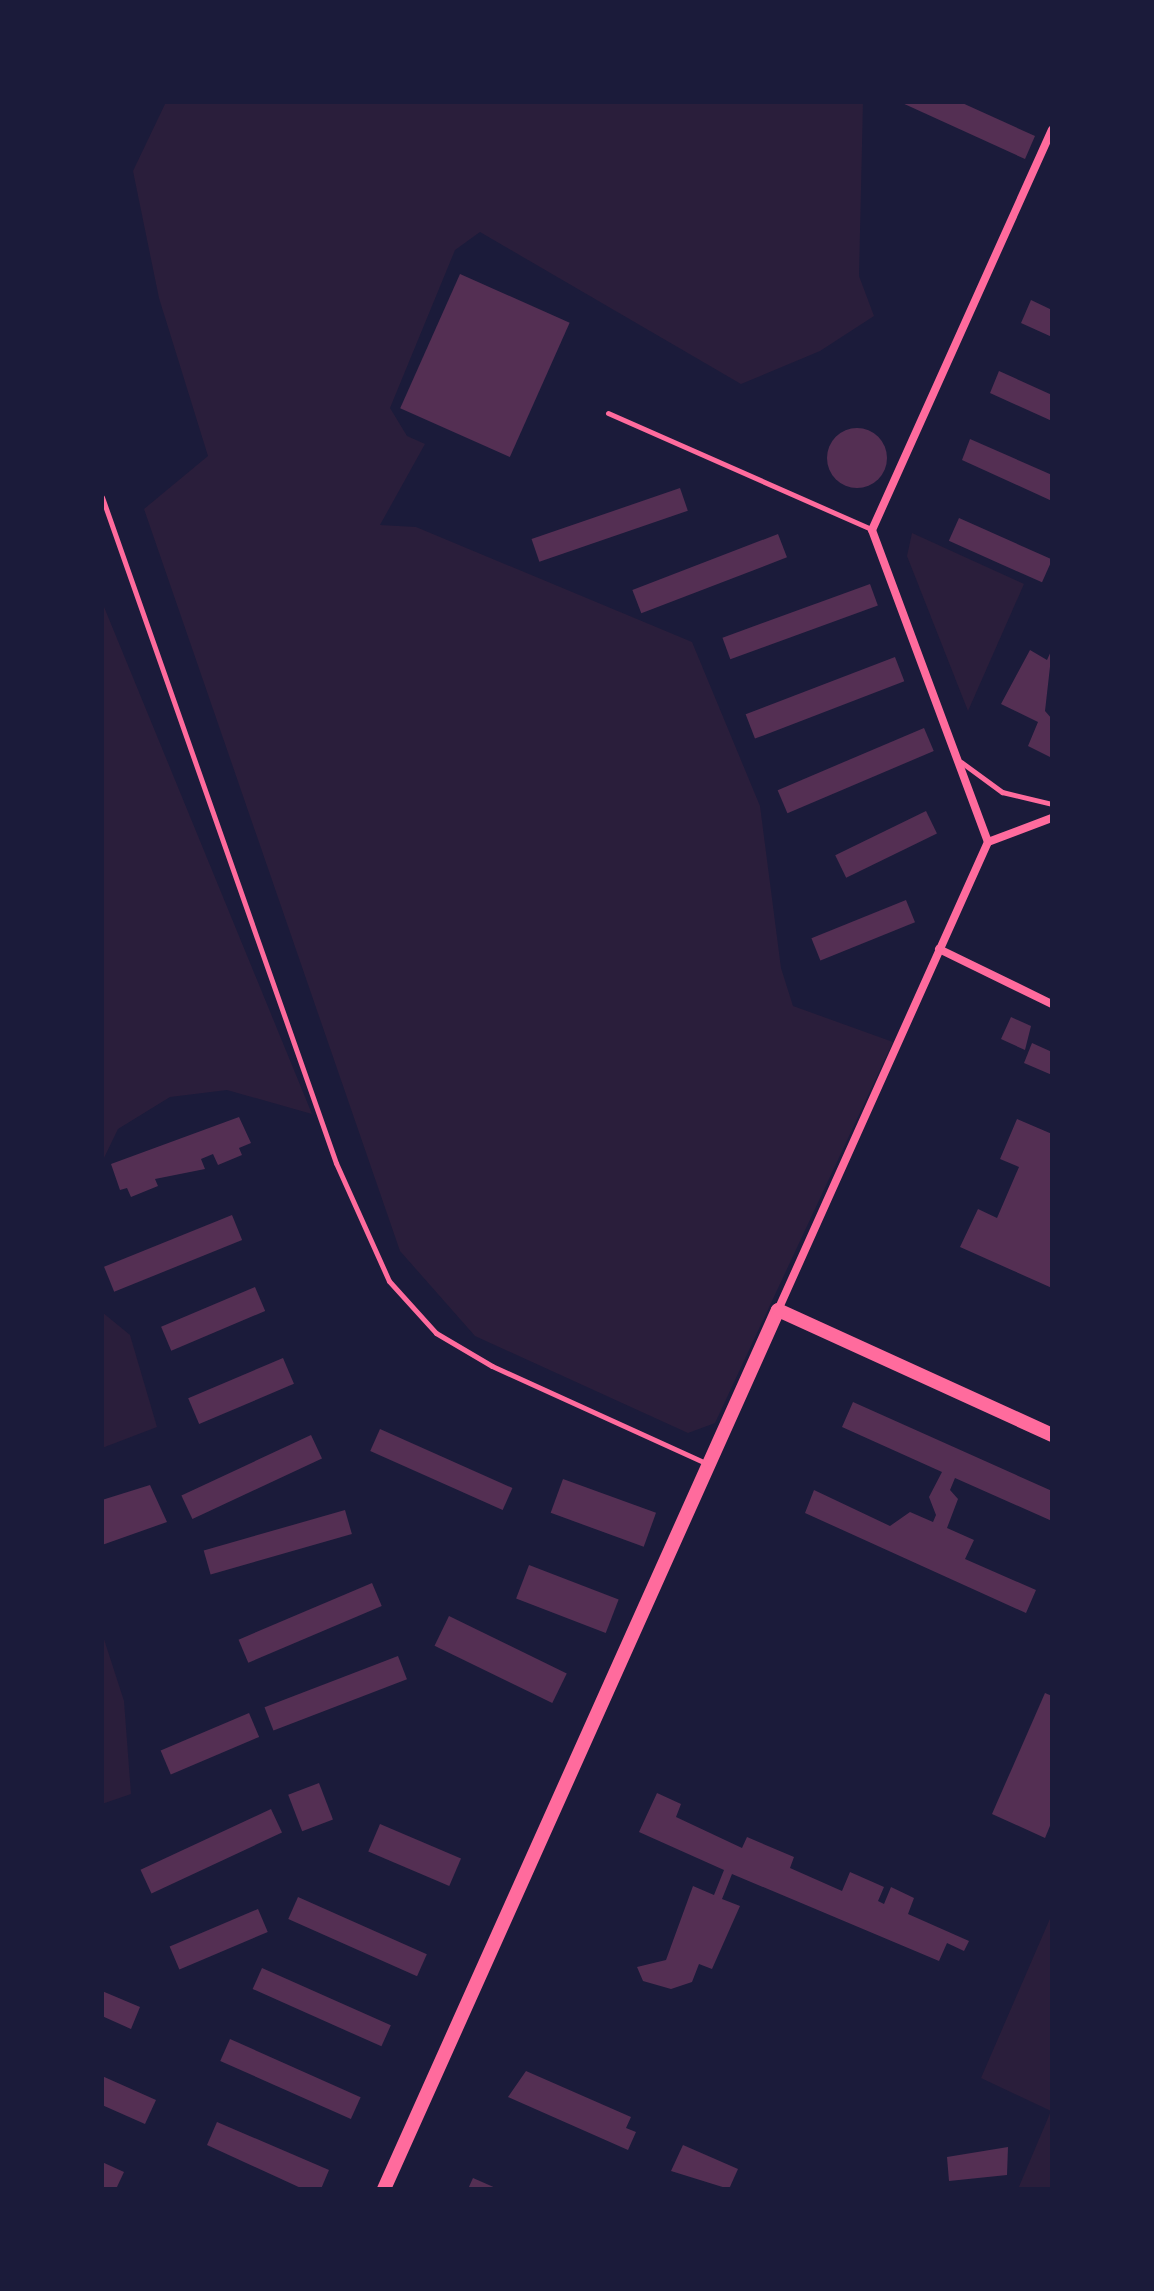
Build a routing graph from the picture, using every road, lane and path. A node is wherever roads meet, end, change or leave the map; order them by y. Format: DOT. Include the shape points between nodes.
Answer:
graph roads {
  1 [pos="1052,130"];
  2 [pos="608,413"];
  3 [pos="102,497"];
  4 [pos="872,530"];
  5 [pos="958,760"];
  6 [pos="1052,804"];
  7 [pos="1052,818"];
  8 [pos="988,842"];
  9 [pos="939,949"];
  10 [pos="1052,1004"];
  11 [pos="778,1310"];
  12 [pos="1052,1435"];
  13 [pos="709,1464"];
  14 [pos="384,2189"];
  1 -- 4 [label="street"];
  2 -- 4 [label="lane"];
  3 -- 13 [label="lane" via="336,1163 389,1281 436,1333 492,1366"];
  4 -- 5 [label="street"];
  5 -- 6 [label="lane" via="1002,792"];
  5 -- 8 [label="street"];
  7 -- 8 [label="street"];
  8 -- 9 [label="street"];
  9 -- 10 [label="street"];
  9 -- 11 [label="street"];
  11 -- 12 [label="street"];
  11 -- 13 [label="street"];
  13 -- 14 [label="street"];
}
